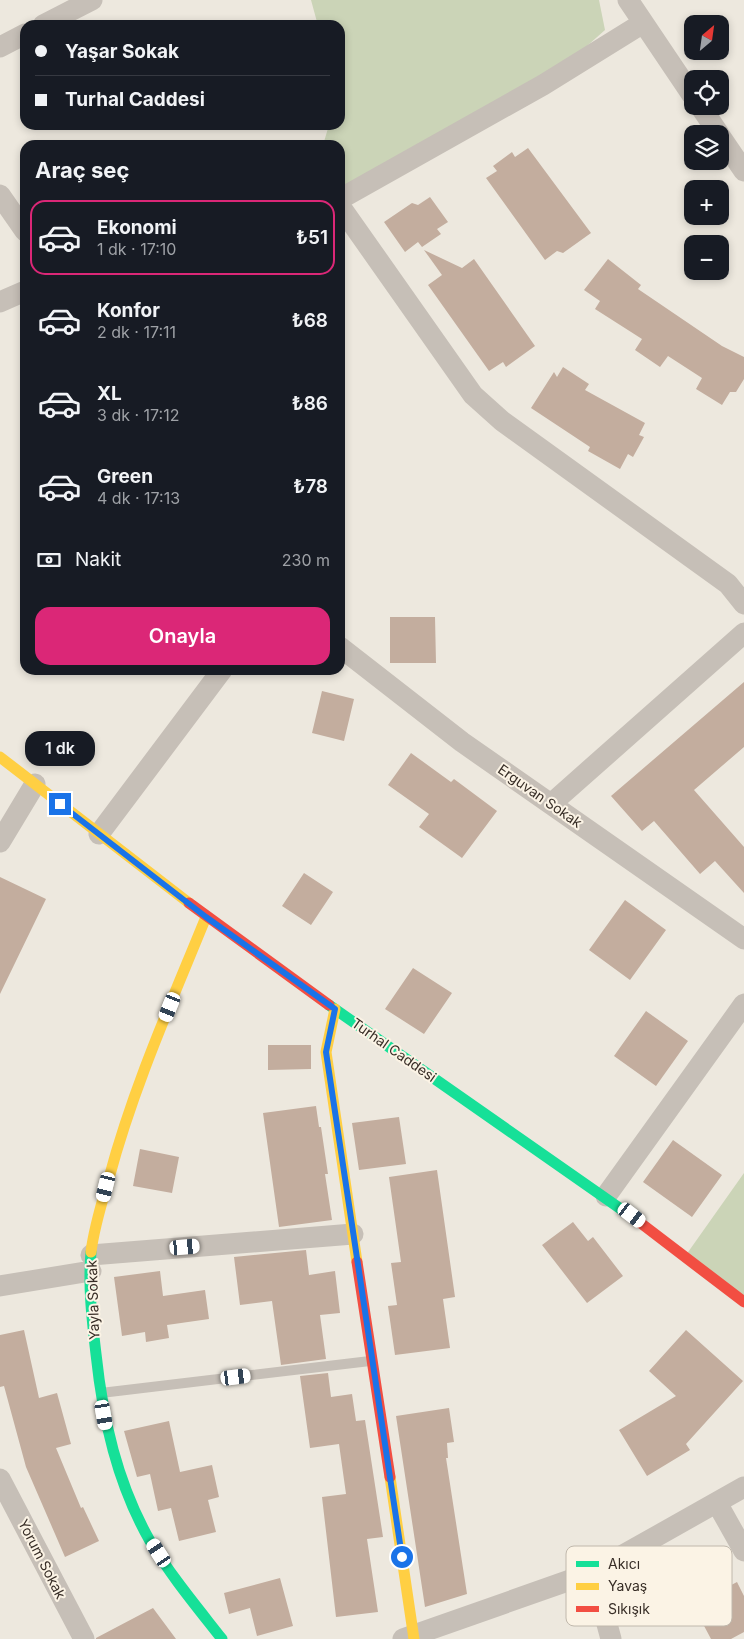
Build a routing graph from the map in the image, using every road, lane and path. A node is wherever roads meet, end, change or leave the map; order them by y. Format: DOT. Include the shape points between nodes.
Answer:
graph roads {
  1 [pos="92,0"];
  2 [pos="628,0"];
  3 [pos="53,20"];
  4 [pos="643,22"];
  5 [pos="20,36"];
  6 [pos="0,46"];
  7 [pos="684,83"];
  8 [pos="729,149"];
  9 [pos="744,171"];
  10 [pos="0,195"];
  11 [pos="345,196"];
  12 [pos="345,213"];
  13 [pos="20,224"];
  14 [pos="20,293"];
  15 [pos="0,302"];
  16 [pos="744,604"];
  17 [pos="744,633"];
  18 [pos="345,650"];
  19 [pos="218,675"];
  20 [pos="0,757"];
  21 [pos="35,784"];
  22 [pos="551,804"];
  23 [pos="99,834"];
  24 [pos="0,842"];
  25 [pos="206,917"];
  26 [pos="744,939"];
  27 [pos="744,1004"];
  28 [pos="335,1009"];
  29 [pos="606,1196"];
  30 [pos="353,1234"];
  31 [pos="91,1263"];
  32 [pos="0,1286"];
  33 [pos="744,1302"];
  34 [pos="372,1360"];
  35 [pos="100,1393"];
  36 [pos="0,1479"];
  37 [pos="744,1487"];
  38 [pos="717,1503"];
  39 [pos="640,1546"];
  40 [pos="744,1551"];
  41 [pos="566,1582"];
  42 [pos="608,1626"];
  43 [pos="410,1638"];
  44 [pos="84,1639"];
  45 [pos="222,1639"];
  46 [pos="611,1639"];
  1 -- 3 [label="street"];
  2 -- 4 [label="street"];
  4 -- 7 [label="street"];
  4 -- 11 [label="street" via="543,85"];
  5 -- 6 [label="street"];
  8 -- 9 [label="street"];
  10 -- 13 [label="street"];
  12 -- 16 [label="street" via="473,395 502,421 728,584"];
  14 -- 15 [label="street"];
  17 -- 22 [label="street"];
  18 -- 22 [label="street, Erguvan Sokak" via="424,713"];
  19 -- 23 [label="street"];
  20 -- 21 [label="street, Turhal Caddesi"];
  21 -- 23 [label="street, Turhal Caddesi"];
  21 -- 24 [label="street"];
  22 -- 26 [label="street, Erguvan Sokak"];
  23 -- 25 [label="street, Turhal Caddesi"];
  25 -- 28 [label="street, Turhal Caddesi"];
  25 -- 31 [label="street, Yayla Sokak" via="116,1146"];
  27 -- 29 [label="street"];
  28 -- 29 [label="street, Turhal Caddesi"];
  28 -- 30 [label="street" via="326,1052"];
  29 -- 33 [label="street, Turhal Caddesi"];
  30 -- 31 [label="street"];
  30 -- 34 [label="street"];
  31 -- 32 [label="street"];
  31 -- 35 [label="street, Yayla Sokak" via="90,1295"];
  34 -- 35 [label="lane"];
  34 -- 43 [label="street"];
  35 -- 45 [label="street, Yayla Sokak" via="109,1441 122,1484 143,1529"];
  36 -- 44 [label="street, Yorum Sokak"];
  37 -- 38 [label="street"];
  38 -- 39 [label="street"];
  38 -- 40 [label="street"];
  41 -- 43 [label="street"];
  42 -- 46 [label="street"];
}
